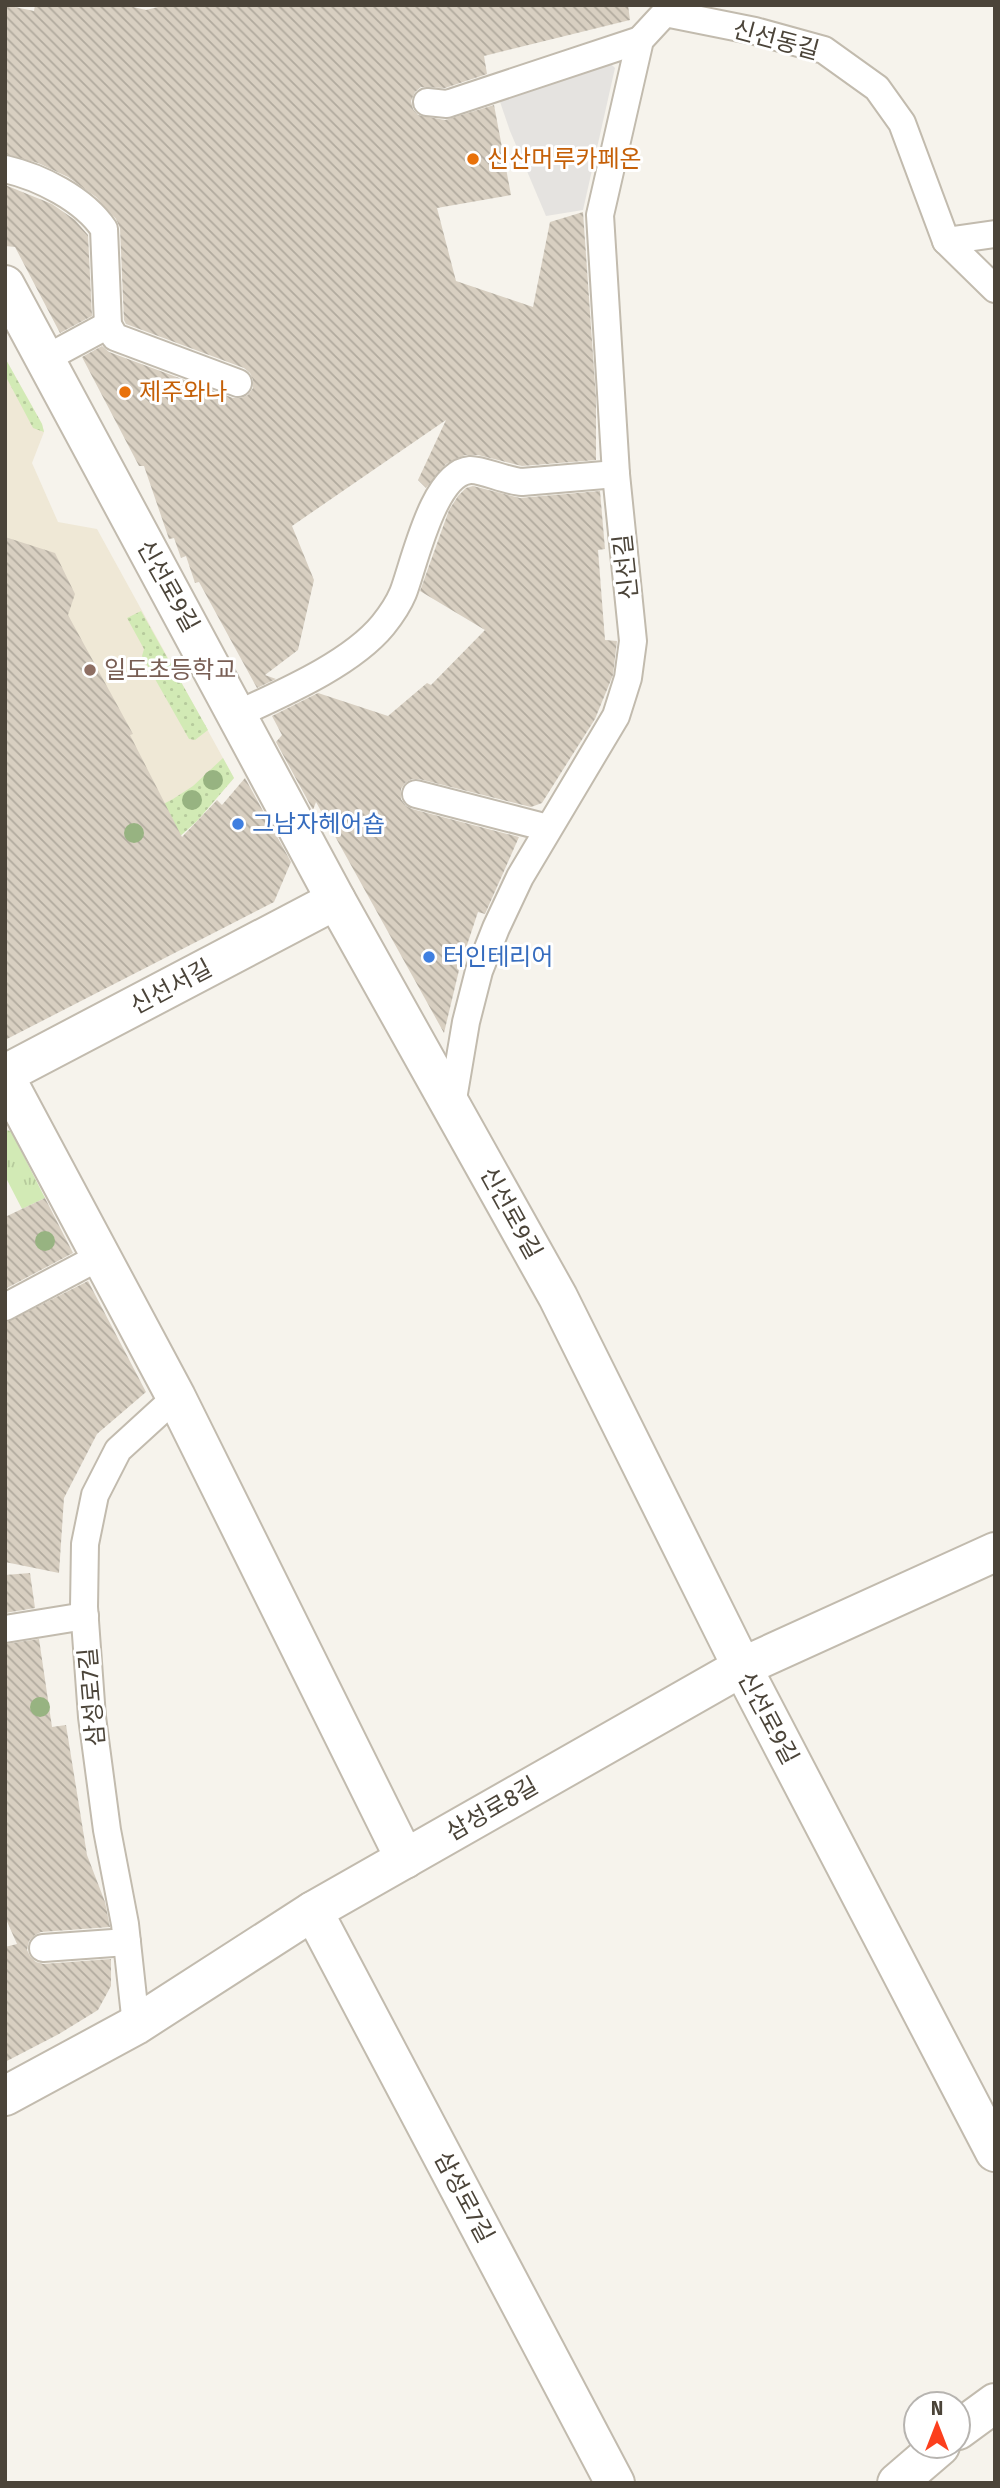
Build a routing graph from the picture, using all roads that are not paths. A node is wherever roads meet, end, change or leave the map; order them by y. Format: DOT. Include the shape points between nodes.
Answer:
graph roads {
  1 [pos="665,9"];
  2 [pos="640,40"];
  3 [pos="427,102"];
  4 [pos="5,169"];
  5 [pos="995,234"];
  6 [pos="946,241"];
  7 [pos="5,285"];
  8 [pos="995,289"];
  9 [pos="108,325"];
  10 [pos="45,359"];
  11 [pos="238,383"];
  12 [pos="616,474"];
  13 [pos="238,714"];
  14 [pos="416,794"];
  15 [pos="548,828"];
  16 [pos="336,900"];
  17 [pos="5,1076"];
  18 [pos="452,1105"];
  19 [pos="101,1256"];
  20 [pos="5,1307"];
  21 [pos="176,1397"];
  22 [pos="995,1552"];
  23 [pos="85,1616"];
  24 [pos="5,1629"];
  25 [pos="742,1667"];
  26 [pos="405,1859"];
  27 [pos="313,1912"];
  28 [pos="127,1942"];
  29 [pos="43,1948"];
  30 [pos="136,2025"];
  31 [pos="5,2096"];
  32 [pos="995,2152"];
  33 [pos="995,2403"];
  34 [pos="972,2420"];
  35 [pos="924,2460"];
  36 [pos="615,2483"];
  37 [pos="897,2483"];
  1 -- 2 [label="lane"];
  1 -- 6 [label="lane, 신선동길" via="824,50 877,88 902,123"];
  2 -- 3 [label="lane" via="447,104"];
  2 -- 12 [label="lane, 신선길" via="600,215"];
  4 -- 9 [label="lane" via="52,187 104,229"];
  5 -- 6 [label="lane"];
  6 -- 8 [label="lane, 신선동길"];
  7 -- 10 [label="street, 신선로9길"];
  9 -- 10 [label="lane"];
  9 -- 11 [label="lane" via="115,337"];
  10 -- 13 [label="street, 신선로9길"];
  12 -- 13 [label="lane" via="522,482 476,471 459,474 433,506 403,592 380,628 358,648 302,683"];
  12 -- 15 [label="lane, 신선길" via="633,642 628,678 616,716"];
  13 -- 16 [label="street, 신선로9길"];
  14 -- 15 [label="lane"];
  15 -- 18 [label="lane, 신선길" via="520,877 479,971"];
  16 -- 17 [label="street, 신선서길"];
  16 -- 18 [label="street, 신선로9길"];
  17 -- 19 [label="street"];
  18 -- 25 [label="street, 신선로9길" via="558,1297"];
  19 -- 20 [label="lane"];
  19 -- 21 [label="street"];
  21 -- 23 [label="lane, 삼성로7길" via="118,1450 95,1495 85,1544"];
  21 -- 26 [label="street"];
  22 -- 25 [label="street, 삼성로8길"];
  23 -- 24 [label="lane"];
  23 -- 28 [label="lane, 삼성로7길" via="94,1730"];
  25 -- 26 [label="street, 삼성로8길"];
  25 -- 32 [label="street, 신선로9길"];
  26 -- 27 [label="street, 삼성로8길"];
  27 -- 30 [label="street, 삼성로8길"];
  27 -- 36 [label="street, 삼성로7길"];
  28 -- 29 [label="lane"];
  28 -- 30 [label="lane, 삼성로7길"];
  30 -- 31 [label="street, 삼성로8길"];
  33 -- 34 [label="street"];
  35 -- 37 [label="street"];
}
